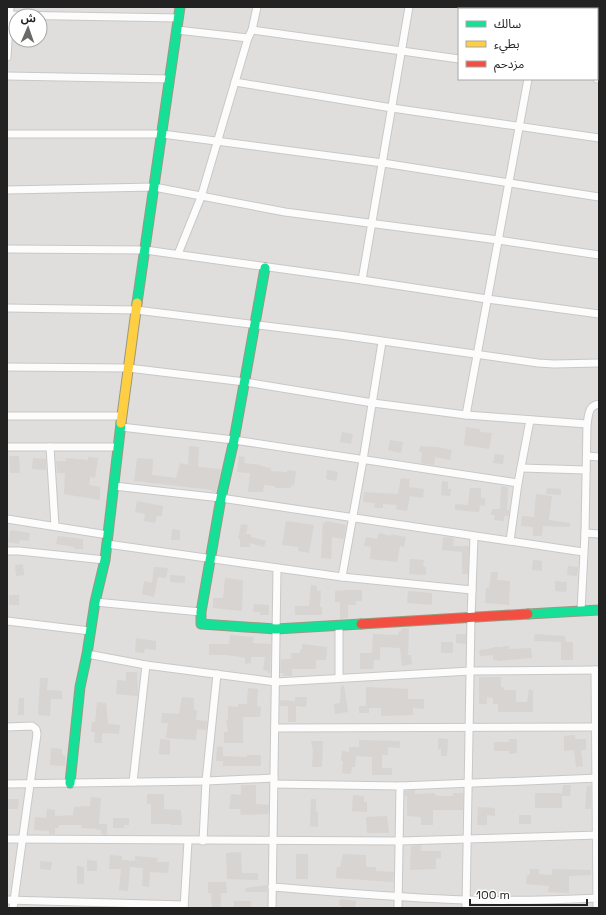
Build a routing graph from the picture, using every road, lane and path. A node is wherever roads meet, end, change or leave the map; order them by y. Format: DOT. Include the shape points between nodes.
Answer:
graph roads {
  1 [pos="180,7"];
  2 [pos="257,7"];
  3 [pos="409,7"];
  4 [pos="48,13"];
  5 [pos="179,18"];
  6 [pos="177,30"];
  7 [pos="252,30"];
  8 [pos="8,34"];
  9 [pos="248,38"];
  10 [pos="401,51"];
  11 [pos="7,57"];
  12 [pos="458,59"];
  13 [pos="7,76"];
  14 [pos="170,80"];
  15 [pos="528,80"];
  16 [pos="235,82"];
  17 [pos="392,108"];
  18 [pos="518,126"];
  19 [pos="7,134"];
  20 [pos="162,134"];
  21 [pos="599,138"];
  22 [pos="217,141"];
  23 [pos="382,163"];
  24 [pos="509,183"];
  25 [pos="154,187"];
  26 [pos="7,190"];
  27 [pos="201,197"];
  28 [pos="599,197"];
  29 [pos="372,224"];
  30 [pos="498,240"];
  31 [pos="7,249"];
  32 [pos="145,250"];
  33 [pos="178,254"];
  34 [pos="599,255"];
  35 [pos="265,268"];
  36 [pos="362,280"];
  37 [pos="487,300"];
  38 [pos="7,308"];
  39 [pos="136,310"];
  40 [pos="599,314"];
  41 [pos="254,325"];
  42 [pos="382,342"];
  43 [pos="477,354"];
  44 [pos="599,363"];
  45 [pos="7,368"];
  46 [pos="128,368"];
  47 [pos="245,382"];
  48 [pos="373,403"];
  49 [pos="599,404"];
  50 [pos="466,415"];
  51 [pos="7,416"];
  52 [pos="122,416"];
  53 [pos="530,420"];
  54 [pos="587,424"];
  55 [pos="121,427"];
  56 [pos="234,440"];
  57 [pos="7,447"];
  58 [pos="50,447"];
  59 [pos="118,447"];
  60 [pos="587,456"];
  61 [pos="599,457"];
  62 [pos="363,460"];
  63 [pos="521,468"];
  64 [pos="586,470"];
  65 [pos="518,483"];
  66 [pos="114,486"];
  67 [pos="220,498"];
  68 [pos="7,519"];
  69 [pos="353,519"];
  70 [pos="55,526"];
  71 [pos="585,533"];
  72 [pos="599,534"];
  73 [pos="474,537"];
  74 [pos="107,539"];
  75 [pos="510,541"];
  76 [pos="7,551"];
  77 [pos="584,552"];
  78 [pos="211,559"];
  79 [pos="104,560"];
  80 [pos="277,569"];
  81 [pos="342,578"];
  82 [pos="472,590"];
  83 [pos="95,602"];
  84 [pos="599,610"];
  85 [pos="581,611"];
  86 [pos="201,612"];
  87 [pos="471,618"];
  88 [pos="7,621"];
  89 [pos="339,625"];
  90 [pos="276,629"];
  91 [pos="90,631"];
  92 [pos="87,654"];
  93 [pos="146,665"];
  94 [pos="597,670"];
  95 [pos="471,671"];
  96 [pos="217,674"];
  97 [pos="339,678"];
  98 [pos="276,682"];
  99 [pos="7,727"];
  100 [pos="597,727"];
  101 [pos="275,728"];
  102 [pos="469,728"];
  103 [pos="597,778"];
  104 [pos="206,781"];
  105 [pos="274,781"];
  106 [pos="133,782"];
  107 [pos="70,783"];
  108 [pos="468,783"];
  109 [pos="7,784"];
  110 [pos="30,784"];
  111 [pos="400,786"];
  112 [pos="597,835"];
  113 [pos="7,839"];
  114 [pos="22,839"];
  115 [pos="468,839"];
  116 [pos="272,840"];
  117 [pos="188,841"];
  118 [pos="202,841"];
  119 [pos="400,841"];
  120 [pos="272,887"];
  121 [pos="398,897"];
  122 [pos="598,898"];
  123 [pos="10,900"];
  124 [pos="466,900"];
  125 [pos="525,900"];
  126 [pos="184,907"];
  127 [pos="13,908"];
  128 [pos="272,908"];
  129 [pos="398,908"];
  130 [pos="466,908"];
  131 [pos="523,908"];
  132 [pos="597,908"];
  1 -- 5 [label="street"];
  2 -- 7 [label="street"];
  3 -- 10 [label="street"];
  4 -- 5 [label="street"];
  5 -- 6 [label="street"];
  6 -- 9 [label="street"];
  6 -- 14 [label="street"];
  7 -- 9 [label="street"];
  7 -- 10 [label="street"];
  8 -- 11 [label="street"];
  9 -- 16 [label="street"];
  10 -- 12 [label="street"];
  10 -- 17 [label="street"];
  13 -- 14 [label="street"];
  14 -- 20 [label="street"];
  15 -- 18 [label="street"];
  16 -- 17 [label="street"];
  16 -- 22 [label="street"];
  17 -- 18 [label="street"];
  17 -- 23 [label="street"];
  18 -- 21 [label="street"];
  18 -- 24 [label="street"];
  19 -- 20 [label="street"];
  20 -- 22 [label="street"];
  20 -- 25 [label="street"];
  22 -- 23 [label="street"];
  22 -- 27 [label="street"];
  23 -- 24 [label="street"];
  23 -- 29 [label="street"];
  24 -- 28 [label="street"];
  24 -- 30 [label="street"];
  25 -- 26 [label="street"];
  25 -- 27 [label="street"];
  25 -- 32 [label="street"];
  27 -- 29 [label="street"];
  27 -- 33 [label="street"];
  29 -- 30 [label="street"];
  29 -- 36 [label="street"];
  30 -- 34 [label="street"];
  30 -- 37 [label="street"];
  31 -- 32 [label="street"];
  32 -- 33 [label="street"];
  32 -- 39 [label="street"];
  33 -- 35 [label="street"];
  35 -- 36 [label="street"];
  35 -- 41 [label="street"];
  36 -- 37 [label="street"];
  37 -- 40 [label="street"];
  37 -- 43 [label="street"];
  38 -- 39 [label="street"];
  39 -- 41 [label="street"];
  39 -- 46 [label="street"];
  41 -- 42 [label="street"];
  41 -- 47 [label="street"];
  42 -- 43 [label="street"];
  42 -- 48 [label="street"];
  43 -- 44 [label="street" via="554,364"];
  43 -- 50 [label="street"];
  45 -- 46 [label="street"];
  46 -- 47 [label="street"];
  46 -- 52 [label="street"];
  47 -- 48 [label="street"];
  47 -- 56 [label="street"];
  48 -- 50 [label="street"];
  48 -- 62 [label="street"];
  49 -- 54 [label="street" via="591,407"];
  50 -- 53 [label="street"];
  51 -- 52 [label="street"];
  52 -- 55 [label="street"];
  53 -- 54 [label="street"];
  53 -- 63 [label="street"];
  54 -- 60 [label="street"];
  55 -- 56 [label="street"];
  55 -- 59 [label="street"];
  56 -- 62 [label="street"];
  56 -- 67 [label="street"];
  57 -- 58 [label="street"];
  58 -- 59 [label="street"];
  58 -- 70 [label="street"];
  59 -- 66 [label="street"];
  60 -- 61 [label="street"];
  60 -- 64 [label="street"];
  62 -- 65 [label="street"];
  62 -- 69 [label="street"];
  63 -- 64 [label="street"];
  63 -- 65 [label="street"];
  64 -- 71 [label="street"];
  65 -- 75 [label="street"];
  66 -- 67 [label="street"];
  66 -- 74 [label="street"];
  67 -- 69 [label="street"];
  67 -- 78 [label="street"];
  68 -- 70 [label="street"];
  69 -- 73 [label="street"];
  69 -- 81 [label="street"];
  70 -- 74 [label="street"];
  71 -- 72 [label="street"];
  71 -- 77 [label="street"];
  73 -- 75 [label="street"];
  73 -- 82 [label="street"];
  74 -- 78 [label="street"];
  74 -- 79 [label="street"];
  75 -- 77 [label="street"];
  76 -- 79 [label="street"];
  77 -- 85 [label="street"];
  78 -- 80 [label="street"];
  78 -- 86 [label="street"];
  79 -- 83 [label="street"];
  80 -- 81 [label="street"];
  80 -- 90 [label="street"];
  81 -- 82 [label="street"];
  82 -- 87 [label="street"];
  83 -- 86 [label="street"];
  83 -- 91 [label="street"];
  84 -- 85 [label="street"];
  85 -- 87 [label="street"];
  86 -- 90 [label="street" via="200,622 204,625"];
  87 -- 89 [label="street"];
  87 -- 95 [label="street"];
  88 -- 91 [label="street"];
  89 -- 90 [label="street"];
  89 -- 97 [label="street"];
  90 -- 98 [label="street"];
  91 -- 92 [label="street"];
  92 -- 93 [label="street"];
  92 -- 107 [label="street" via="80,687"];
  93 -- 96 [label="street"];
  93 -- 106 [label="street"];
  94 -- 95 [label="street"];
  94 -- 100 [label="street"];
  95 -- 97 [label="street"];
  95 -- 102 [label="street"];
  96 -- 98 [label="street"];
  96 -- 104 [label="street"];
  97 -- 98 [label="street"];
  98 -- 101 [label="street"];
  99 -- 110 [label="street" via="32,726 36,729"];
  100 -- 102 [label="street"];
  100 -- 103 [label="street"];
  101 -- 102 [label="street"];
  101 -- 105 [label="street"];
  102 -- 108 [label="street"];
  103 -- 108 [label="street"];
  103 -- 112 [label="street"];
  104 -- 105 [label="street"];
  104 -- 106 [label="street"];
  104 -- 118 [label="street"];
  105 -- 111 [label="street"];
  105 -- 116 [label="street"];
  106 -- 107 [label="street"];
  107 -- 110 [label="street"];
  108 -- 111 [label="street"];
  108 -- 115 [label="street"];
  109 -- 110 [label="street"];
  110 -- 114 [label="street"];
  111 -- 119 [label="street"];
  112 -- 115 [label="street"];
  112 -- 122 [label="street"];
  113 -- 114 [label="street"];
  114 -- 117 [label="street"];
  114 -- 123 [label="street"];
  115 -- 119 [label="street"];
  115 -- 124 [label="street"];
  116 -- 118 [label="street"];
  116 -- 119 [label="street"];
  116 -- 120 [label="street"];
  117 -- 118 [label="street"];
  117 -- 126 [label="street"];
  119 -- 121 [label="street"];
  120 -- 121 [label="street"];
  120 -- 128 [label="street"];
  121 -- 124 [label="street"];
  121 -- 129 [label="street"];
  122 -- 125 [label="street"];
  122 -- 132 [label="street"];
  123 -- 126 [label="street"];
  123 -- 127 [label="street"];
  124 -- 125 [label="street"];
  124 -- 130 [label="street"];
  125 -- 131 [label="street"];
}
